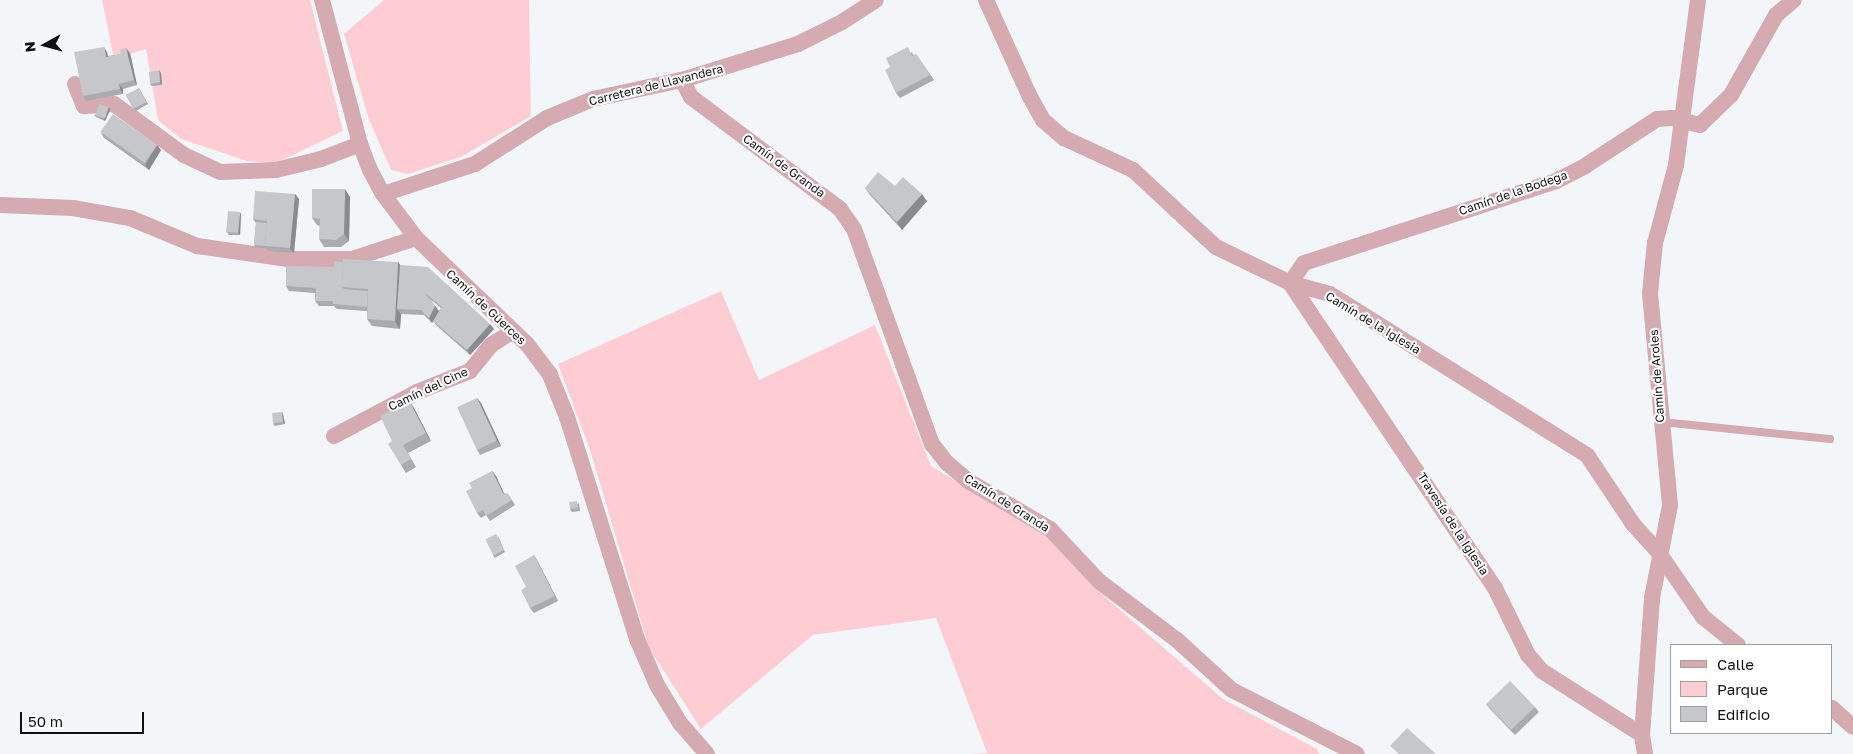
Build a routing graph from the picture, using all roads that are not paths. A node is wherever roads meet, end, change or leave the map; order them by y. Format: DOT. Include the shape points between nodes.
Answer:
graph roads {
  1 [pos="322,0"];
  2 [pos="876,0"];
  3 [pos="986,0"];
  4 [pos="1698,0"];
  5 [pos="1794,0"];
  6 [pos="682,80"];
  7 [pos="75,84"];
  8 [pos="1683,123"];
  9 [pos="360,144"];
  10 [pos="383,194"];
  11 [pos="0,205"];
  12 [pos="416,238"];
  13 [pos="1290,283"];
  14 [pos="513,331"];
  15 [pos="1660,421"];
  16 [pos="334,436"];
  17 [pos="1830,439"];
  18 [pos="1659,553"];
  19 [pos="1737,644"];
  20 [pos="1833,709"];
  21 [pos="1853,726"];
  22 [pos="1642,735"];
  23 [pos="707,754"];
  24 [pos="1357,754"];
  25 [pos="1645,754"];
  1 -- 9 [label="street, Camín de Güerces"];
  2 -- 6 [label="street, Carretera de Llavandera" via="798,44"];
  3 -- 13 [label="street, Camín de la Iglesia" via="1043,120 1064,138 1133,170 1216,248"];
  4 -- 8 [label="street, Camín de Aroles"];
  5 -- 8 [label="street, Camín de la Bodega" via="1776,15 1731,95 1700,125"];
  6 -- 10 [label="street, Carretera de Llavandera" via="593,99 547,118 475,164"];
  6 -- 24 [label="street, Camín de Granda" via="691,96 840,209 854,229 932,444 947,462 970,482 1050,529 1100,582 1177,640 1232,690"];
  7 -- 9 [label="street" via="84,106 114,104 184,155 220,172 276,170 321,159"];
  8 -- 13 [label="street, Camín de la Bodega" via="1672,118 1657,119 1556,181 1304,263"];
  8 -- 15 [label="street, Camín de Aroles" via="1676,165 1655,243 1650,293"];
  9 -- 10 [label="street, Camín de Güerces"];
  10 -- 12 [label="street, Camín de Güerces"];
  11 -- 12 [label="street" via="73,208 130,218 197,246 288,260 352,259"];
  12 -- 14 [label="street, Camín de Güerces"];
  13 -- 18 [label="street, Camín de la Iglesia" via="1330,294 1587,455 1633,524"];
  13 -- 22 [label="street, Travesía de la Iglesia" via="1495,588 1528,655 1542,670"];
  14 -- 16 [label="street, Camín del Cine" via="491,345 470,371 417,392"];
  14 -- 23 [label="street, Camín de Güerces" via="550,375 568,417 637,640 657,685 680,723"];
  15 -- 17 [label="lane"];
  15 -- 18 [label="street, Camín de Aroles" via="1670,505"];
  18 -- 19 [label="street, Camín de la Iglesia" via="1702,617"];
  18 -- 22 [label="street, Camín de Aroles" via="1652,598"];
  20 -- 21 [label="street"];
  22 -- 25 [label="street, Camín de Aroles"];
}
